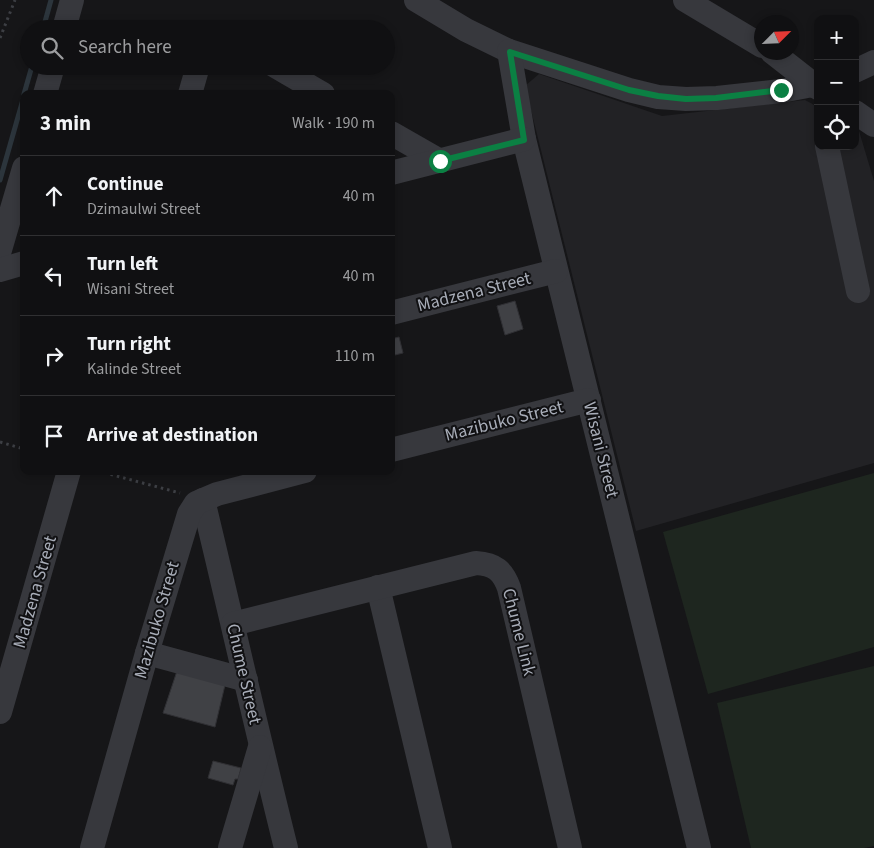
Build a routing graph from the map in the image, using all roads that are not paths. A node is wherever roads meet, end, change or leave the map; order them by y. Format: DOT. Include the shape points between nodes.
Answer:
graph roads {
  1 [pos="72,0"];
  2 [pos="416,0"];
  3 [pos="685,0"];
  4 [pos="66,20"];
  5 [pos="754,41"];
  6 [pos="510,52"];
  7 [pos="783,60"];
  8 [pos="874,62"];
  9 [pos="859,68"];
  10 [pos="50,75"];
  11 [pos="195,75"];
  12 [pos="290,75"];
  13 [pos="814,84"];
  14 [pos="814,86"];
  15 [pos="46,90"];
  16 [pos="191,90"];
  17 [pos="316,90"];
  18 [pos="859,115"];
  19 [pos="874,125"];
  20 [pos="395,135"];
  21 [pos="524,140"];
  22 [pos="828,150"];
  23 [pos="440,161"];
  24 [pos="395,172"];
  25 [pos="20,182"];
  26 [pos="0,250"];
  27 [pos="20,265"];
  28 [pos="0,270"];
  29 [pos="556,271"];
  30 [pos="858,291"];
  31 [pos="395,312"];
  32 [pos="588,400"];
  33 [pos="395,449"];
  34 [pos="68,475"];
  35 [pos="290,475"];
  36 [pos="200,502"];
  37 [pos="378,587"];
  38 [pos="233,624"];
  39 [pos="147,653"];
  40 [pos="246,680"];
  41 [pos="0,712"];
  42 [pos="260,747"];
  43 [pos="92,848"];
  44 [pos="230,848"];
  45 [pos="286,848"];
  46 [pos="440,848"];
  47 [pos="570,848"];
  48 [pos="699,848"];
  1 -- 4 [label="street"];
  2 -- 6 [label="street"];
  3 -- 5 [label="street"];
  6 -- 14 [label="street" via="629,90 658,96 716,98"];
  6 -- 21 [label="street, Wisani Street"];
  7 -- 13 [label="street"];
  8 -- 9 [label="street"];
  10 -- 15 [label="street"];
  11 -- 16 [label="street"];
  12 -- 17 [label="street"];
  18 -- 19 [label="street"];
  20 -- 23 [label="street"];
  21 -- 23 [label="street"];
  21 -- 29 [label="street, Wisani Street"];
  22 -- 30 [label="street"];
  23 -- 24 [label="street"];
  25 -- 26 [label="street"];
  27 -- 28 [label="street"];
  29 -- 31 [label="street, Madzena Street"];
  29 -- 32 [label="street, Wisani Street"];
  32 -- 33 [label="street, Mazibuko Street"];
  32 -- 48 [label="street, Wisani Street"];
  34 -- 41 [label="street, Madzena Street"];
  35 -- 36 [label="street"];
  36 -- 38 [label="street, Chume Street"];
  36 -- 39 [label="street, Mazibuko Street" via="185,522"];
  37 -- 38 [label="street, Chume Link"];
  37 -- 46 [label="street"];
  37 -- 47 [label="street, Chume Link" via="476,563 485,563 500,570 509,588"];
  38 -- 40 [label="street, Chume Street"];
  39 -- 40 [label="street"];
  39 -- 43 [label="street, Mazibuko Street"];
  40 -- 42 [label="street, Chume Street"];
  42 -- 44 [label="street"];
  42 -- 45 [label="street, Chume Street"];
}
